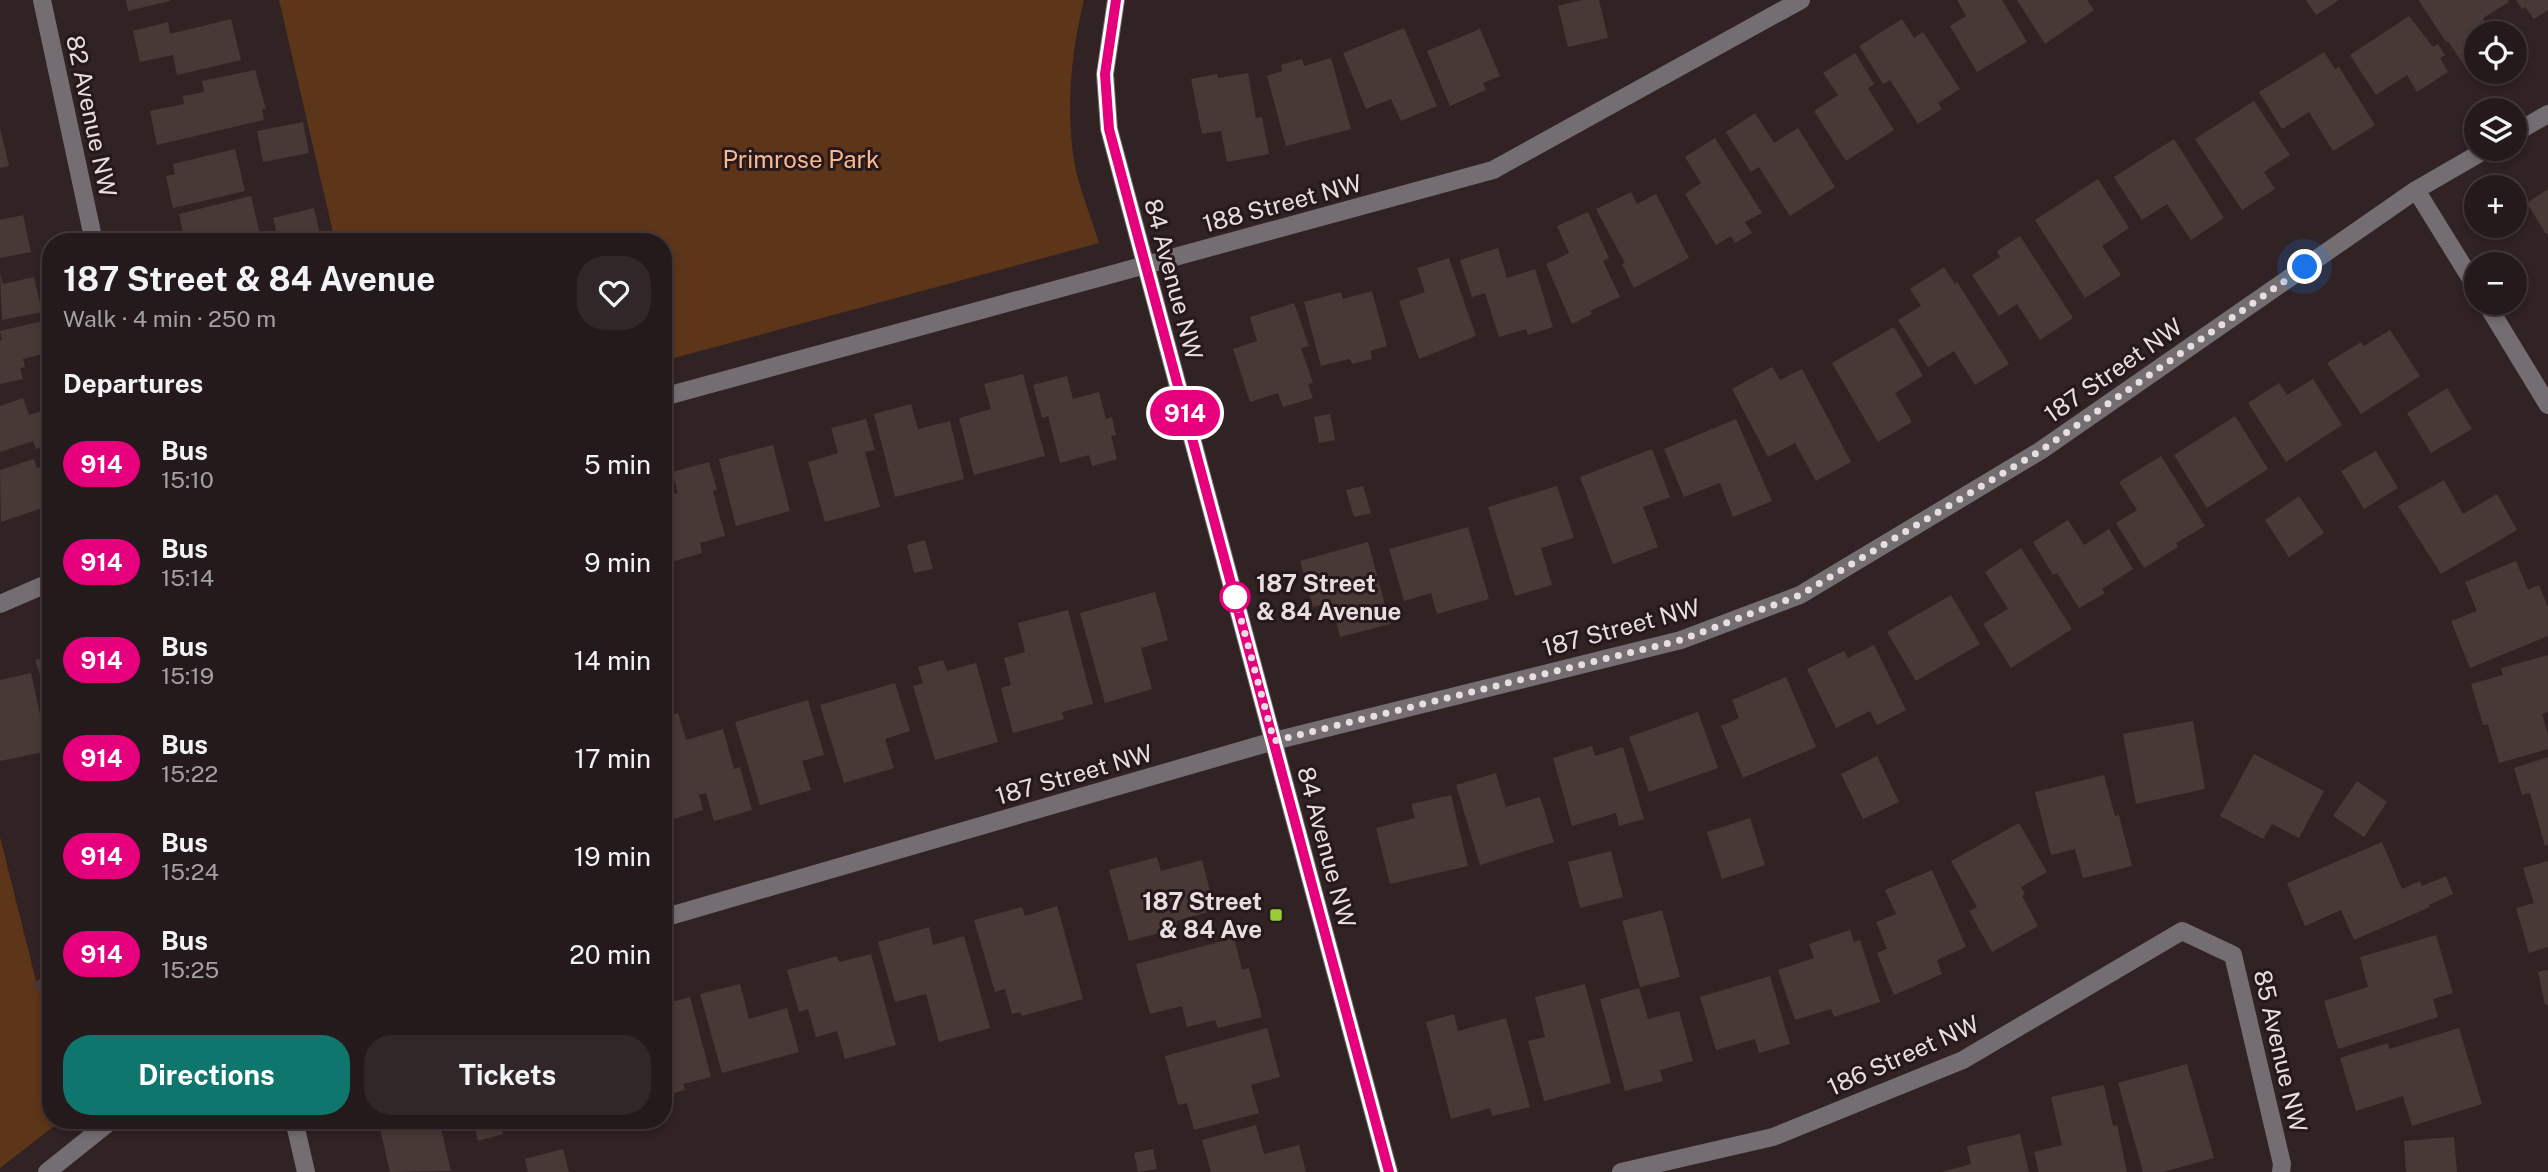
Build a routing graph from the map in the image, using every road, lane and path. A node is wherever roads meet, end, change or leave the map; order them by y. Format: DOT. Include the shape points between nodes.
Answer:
graph roads {
  1 [pos="41,0"];
  2 [pos="1116,0"];
  3 [pos="1801,0"];
  4 [pos="2548,114"];
  5 [pos="2527,126"];
  6 [pos="2466,161"];
  7 [pos="2416,190"];
  8 [pos="92,233"];
  9 [pos="1145,266"];
  10 [pos="2464,268"];
  11 [pos="2493,315"];
  12 [pos="672,395"];
  13 [pos="2548,405"];
  14 [pos="42,586"];
  15 [pos="0,604"];
  16 [pos="1274,741"];
  17 [pos="672,915"];
  18 [pos="2182,931"];
  19 [pos="101,1129"];
  20 [pos="296,1129"];
  21 [pos="47,1172"];
  22 [pos="306,1172"];
  23 [pos="1389,1172"];
  24 [pos="1622,1172"];
  25 [pos="2281,1172"];
  1 -- 8 [label="street, 82 Avenue NW"];
  2 -- 9 [label="street, 84 Avenue NW" via="1105,74 1109,129"];
  3 -- 9 [label="street, 188 Street NW" via="1493,170"];
  4 -- 5 [label="street"];
  6 -- 7 [label="street, 187 Street NW"];
  7 -- 10 [label="street"];
  7 -- 16 [label="street, 187 Street NW" via="2040,451 1800,595 1681,640"];
  9 -- 12 [label="street, 188 Street NW"];
  9 -- 16 [label="street, 84 Avenue NW"];
  11 -- 13 [label="street"];
  14 -- 15 [label="street"];
  16 -- 17 [label="street, 187 Street NW"];
  16 -- 23 [label="street, 84 Avenue NW"];
  18 -- 24 [label="street, 186 Street NW" via="1963,1060 1773,1137"];
  18 -- 25 [label="street, 85 Avenue NW" via="2233,955"];
  19 -- 21 [label="street"];
  20 -- 22 [label="street"];
}
